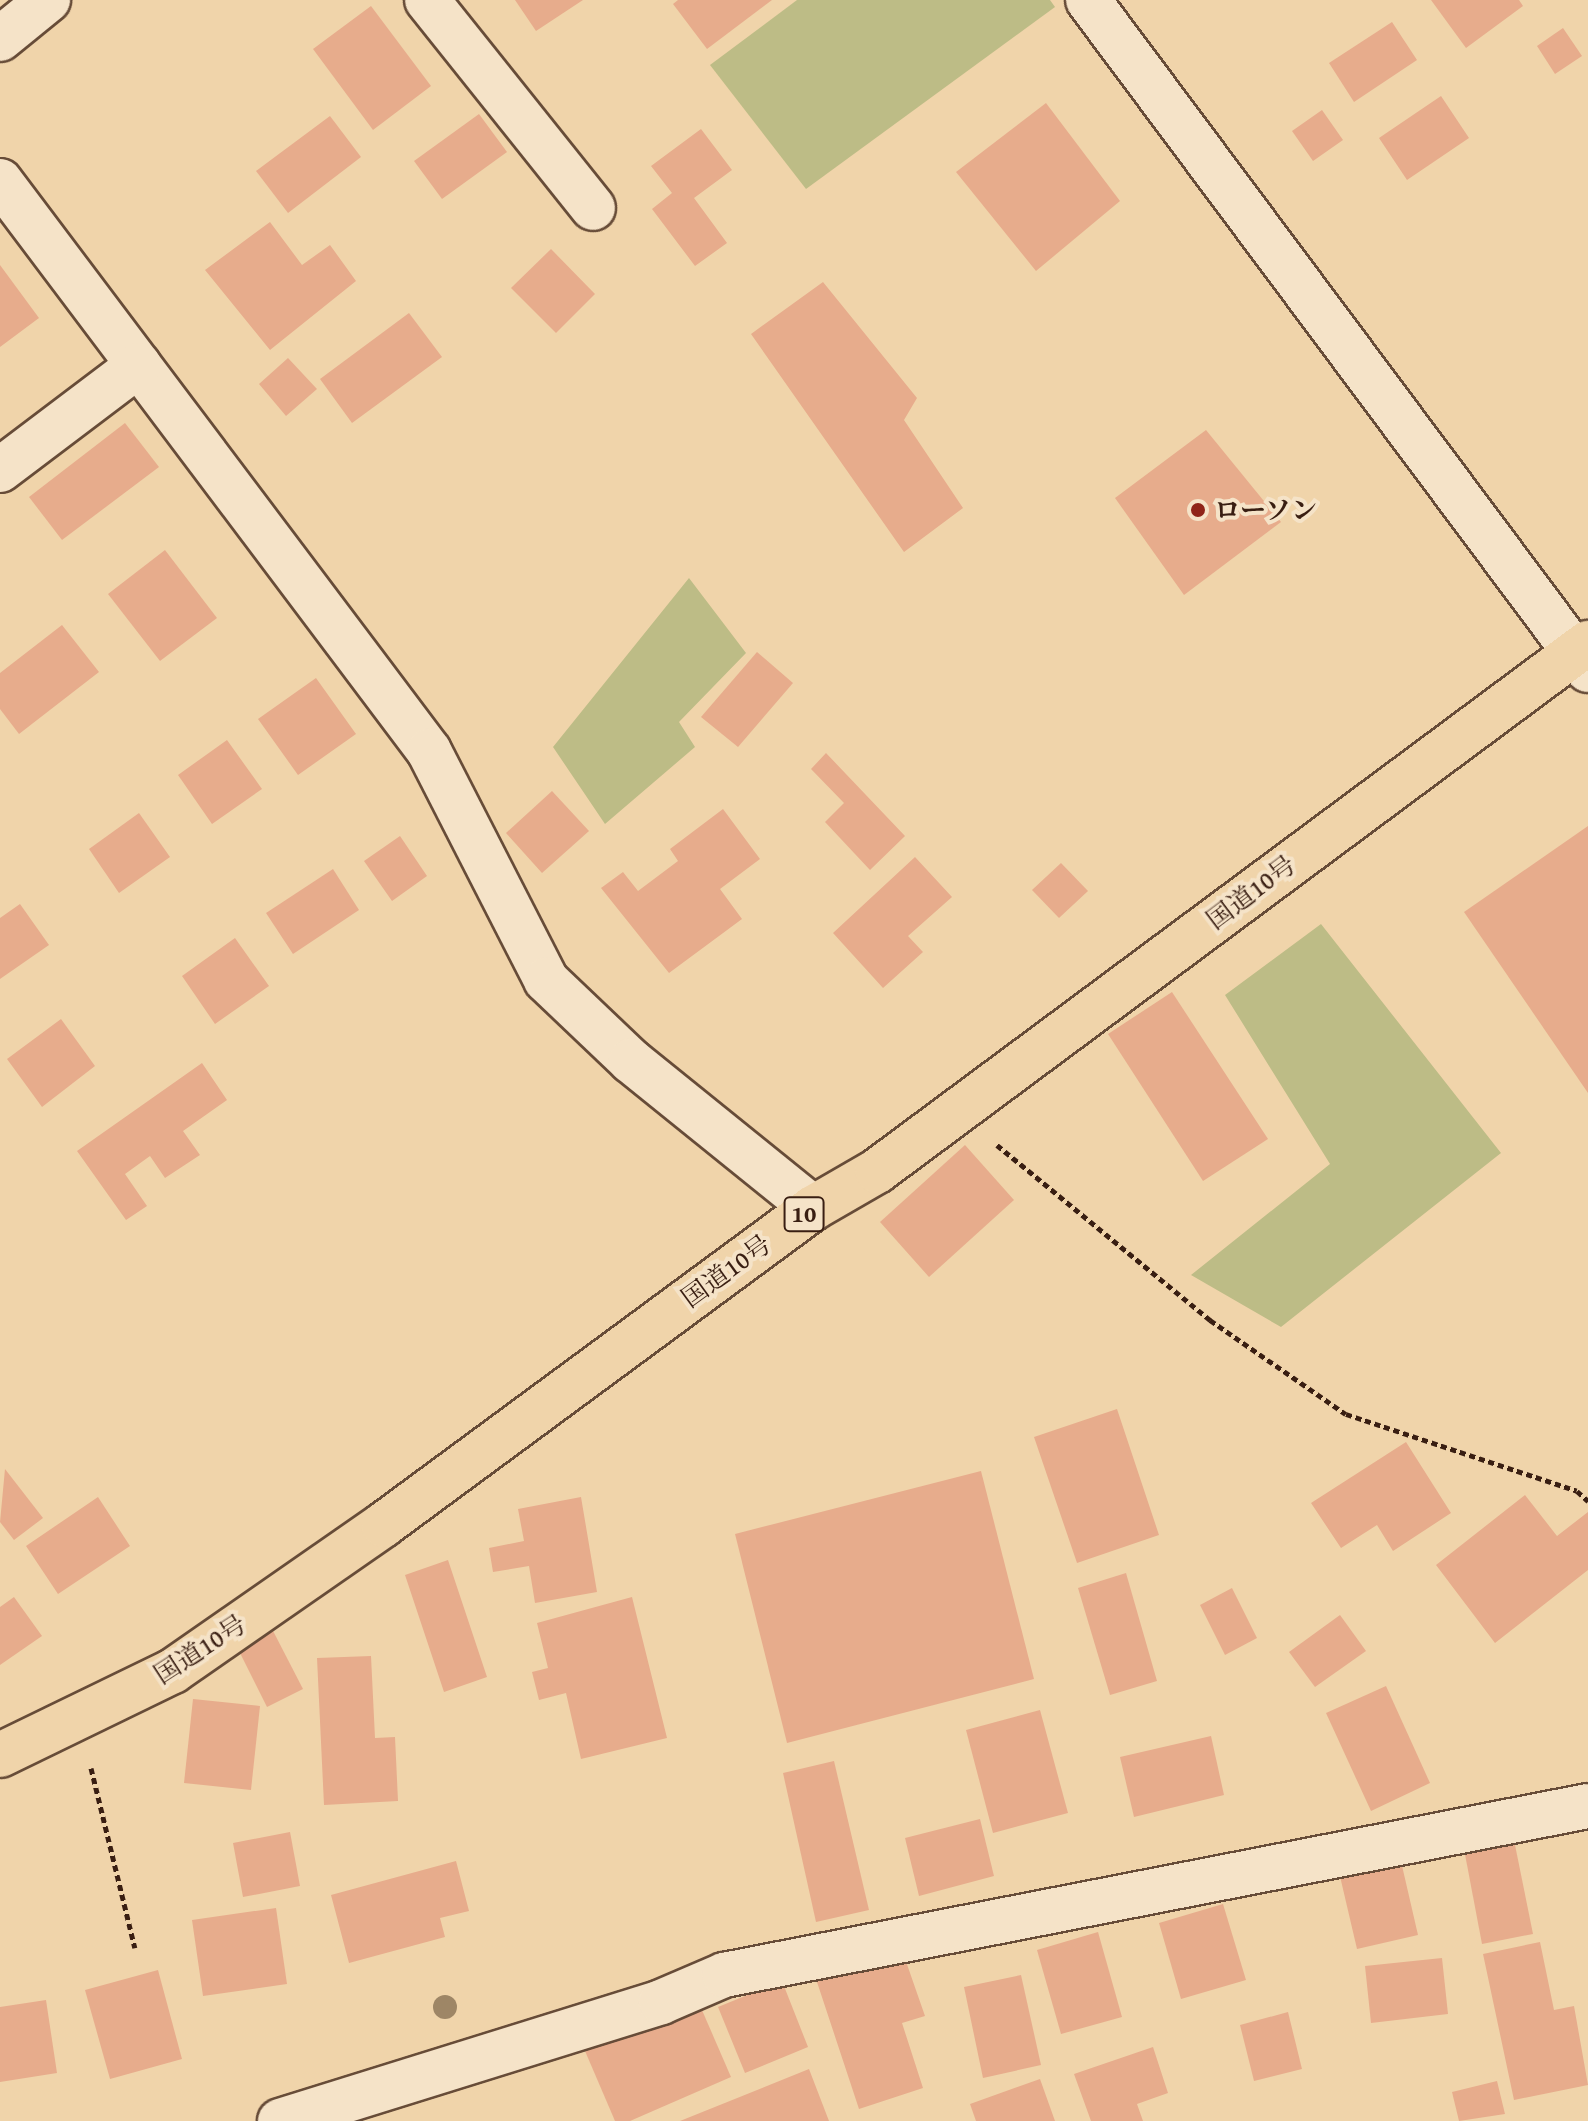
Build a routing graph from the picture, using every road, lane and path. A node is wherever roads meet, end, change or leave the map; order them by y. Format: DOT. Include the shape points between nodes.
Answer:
graph roads {
  1 [pos="48,0"];
  2 [pos="427,0"];
  3 [pos="1088,0"];
  4 [pos="0,39"];
  5 [pos="0,181"];
  6 [pos="593,208"];
  7 [pos="139,365"];
  8 [pos="0,470"];
  9 [pos="1584,655"];
  10 [pos="957,1111"];
  11 [pos="813,1208"];
  12 [pos="1588,1501"];
  13 [pos="78,1717"];
  14 [pos="0,1755"];
  15 [pos="1588,1806"];
  16 [pos="135,1948"];
  17 [pos="280,2121"];
  1 -- 4 [label="street"];
  2 -- 6 [label="street"];
  3 -- 9 [label="street"];
  5 -- 7 [label="street"];
  7 -- 8 [label="street"];
  7 -- 11 [label="street" via="429,751 546,980 631,1061"];
  9 -- 10 [label="highway, 国道10号 / 10"];
  10 -- 11 [label="highway, 国道10号 / 10" via="877,1171"];
  10 -- 12 [label="path" via="1210,1320 1346,1414 1577,1491"];
  11 -- 13 [label="highway, 国道10号 / 10" via="173,1671"];
  13 -- 14 [label="highway, 国道10号 / 10"];
  13 -- 16 [label="path"];
  15 -- 17 [label="street" via="724,1975 661,2002"];
}
